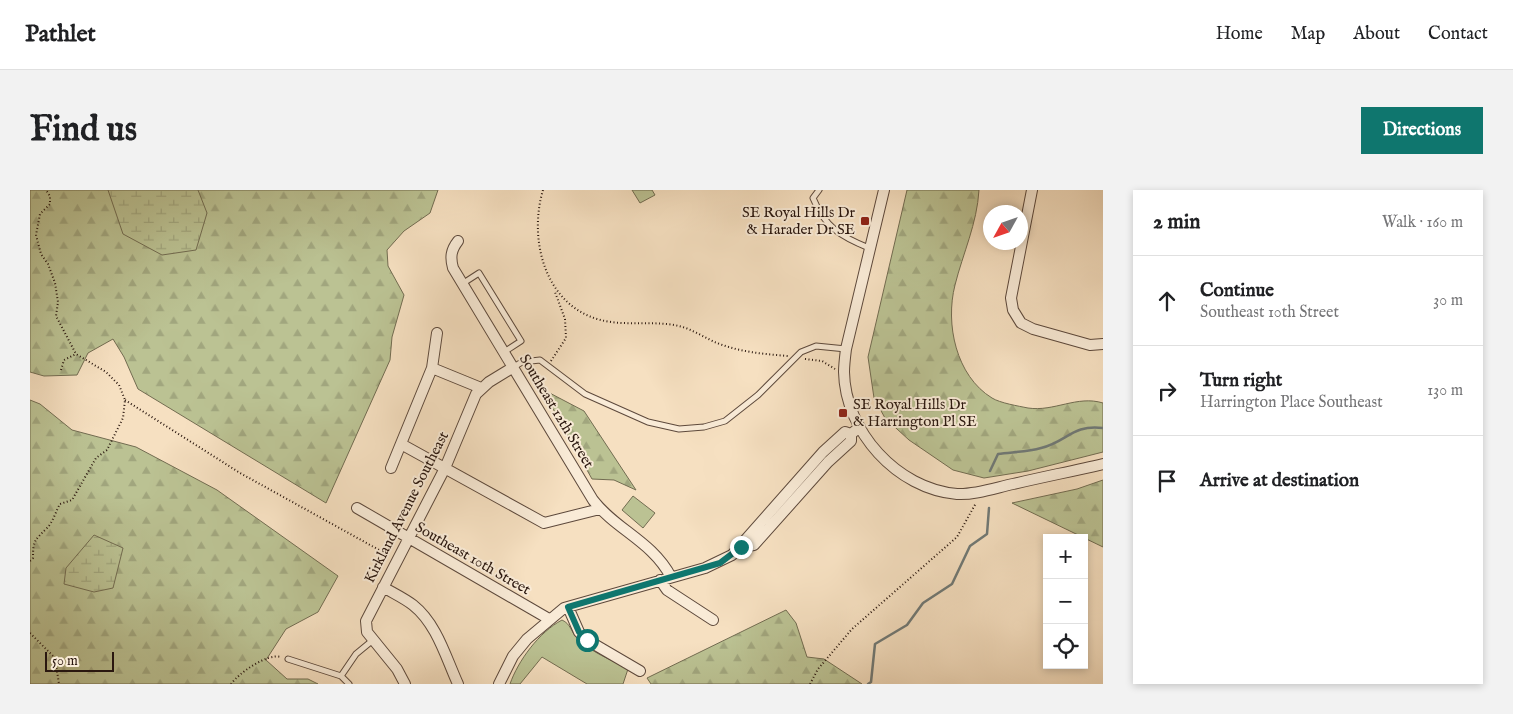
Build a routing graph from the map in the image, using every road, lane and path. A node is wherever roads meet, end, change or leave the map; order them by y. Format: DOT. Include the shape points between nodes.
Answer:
graph roads {
  1 [pos="46,190"];
  2 [pos="543,190"];
  3 [pos="819,190"];
  4 [pos="884,190"];
  5 [pos="1032,190"];
  6 [pos="458,241"];
  7 [pos="869,248"];
  8 [pos="462,284"];
  9 [pos="554,290"];
  10 [pos="437,333"];
  11 [pos="1103,344"];
  12 [pos="846,349"];
  13 [pos="503,352"];
  14 [pos="76,354"];
  15 [pos="796,357"];
  16 [pos="549,364"];
  17 [pos="432,368"];
  18 [pos="512,368"];
  19 [pos="835,369"];
  20 [pos="61,370"];
  21 [pos="481,388"];
  22 [pos="125,400"];
  23 [pos="860,426"];
  24 [pos="401,444"];
  25 [pos="1103,464"];
  26 [pos="391,468"];
  27 [pos="446,468"];
  28 [pos="976,503"];
  29 [pos="357,508"];
  30 [pos="600,509"];
  31 [pos="409,538"];
  32 [pos="397,560"];
  33 [pos="30,561"];
  34 [pos="666,579"];
  35 [pos="383,587"];
  36 [pos="568,607"];
  37 [pos="549,619"];
  38 [pos="713,620"];
  39 [pos="30,634"];
  40 [pos="373,640"];
  41 [pos="288,659"];
  42 [pos="640,671"];
  43 [pos="341,676"];
  44 [pos="59,684"];
  45 [pos="231,684"];
  46 [pos="349,684"];
  47 [pos="405,684"];
  48 [pos="458,684"];
  49 [pos="499,684"];
  50 [pos="810,684"];
  1 -- 14 [label="path" via="50,204 40,214 36,235 55,283 56,316"];
  2 -- 9 [label="path" via="536,226 542,258"];
  3 -- 7 [label="lane" via="813,198 826,222 842,236"];
  4 -- 7 [label="street"];
  5 -- 11 [label="street" via="1011,298 1013,310 1021,323 1033,329 1090,345"];
  6 -- 8 [label="street, Southeast 12th Street" via="451,259"];
  7 -- 12 [label="street"];
  8 -- 13 [label="street, Southeast 12th Street"];
  8 -- 13 [label="lane" via="479,273 521,341"];
  9 -- 15 [label="path" via="584,314 610,322 681,326 743,352"];
  9 -- 16 [label="path" via="565,319 566,338"];
  10 -- 17 [label="street"];
  12 -- 15 [label="lane" via="816,346"];
  12 -- 23 [label="street" via="846,390 850,408"];
  13 -- 18 [label="street, Southeast 12th Street"];
  14 -- 20 [label="path" via="64,360"];
  14 -- 22 [label="path" via="106,372 119,385"];
  15 -- 16 [label="lane" via="758,395 724,421 679,429 648,422 585,394"];
  15 -- 19 [label="path" via="822,362"];
  16 -- 18 [label="lane" via="540,360 522,362"];
  17 -- 21 [label="street"];
  17 -- 24 [label="street"];
  18 -- 21 [label="street"];
  18 -- 30 [label="street, Southeast 12th Street"];
  21 -- 27 [label="street, Kirkland Avenue Southeast"];
  22 -- 32 [label="path" via="240,474"];
  22 -- 33 [label="path" via="123,418 107,450 96,458 72,500 60,504 48,528 38,535"];
  23 -- 25 [label="street" via="884,460 901,473 918,484 958,494 982,492"];
  23 -- 34 [label="street" via="851,434 851,441 754,545 741,547 720,563"];
  24 -- 26 [label="street"];
  24 -- 27 [label="street"];
  27 -- 30 [label="street" via="544,523"];
  27 -- 31 [label="street, Kirkland Avenue Southeast"];
  28 -- 50 [label="path" via="957,537 852,630 818,669"];
  29 -- 31 [label="street, Southeast 10th Street"];
  30 -- 34 [label="street, Southeast 12th Street" via="652,550 662,562"];
  31 -- 32 [label="street, Kirkland Avenue Southeast"];
  31 -- 37 [label="street, Southeast 10th Street"];
  32 -- 35 [label="street, Kirkland Avenue Southeast"];
  34 -- 36 [label="street"];
  34 -- 38 [label="street, Southeast 12th Street" via="667,590"];
  35 -- 40 [label="street, Kirkland Avenue Southeast" via="367,618 366,629"];
  35 -- 48 [label="street" via="414,606 432,629"];
  36 -- 37 [label="street"];
  36 -- 42 [label="street" via="579,632 587,640"];
  37 -- 49 [label="street" via="513,656"];
  39 -- 44 [label="path" via="55,658"];
  40 -- 43 [label="lane" via="356,654"];
  40 -- 47 [label="street"];
  41 -- 43 [label="lane"];
  41 -- 45 [label="path" via="276,656 264,659"];
  43 -- 46 [label="lane"];
}
